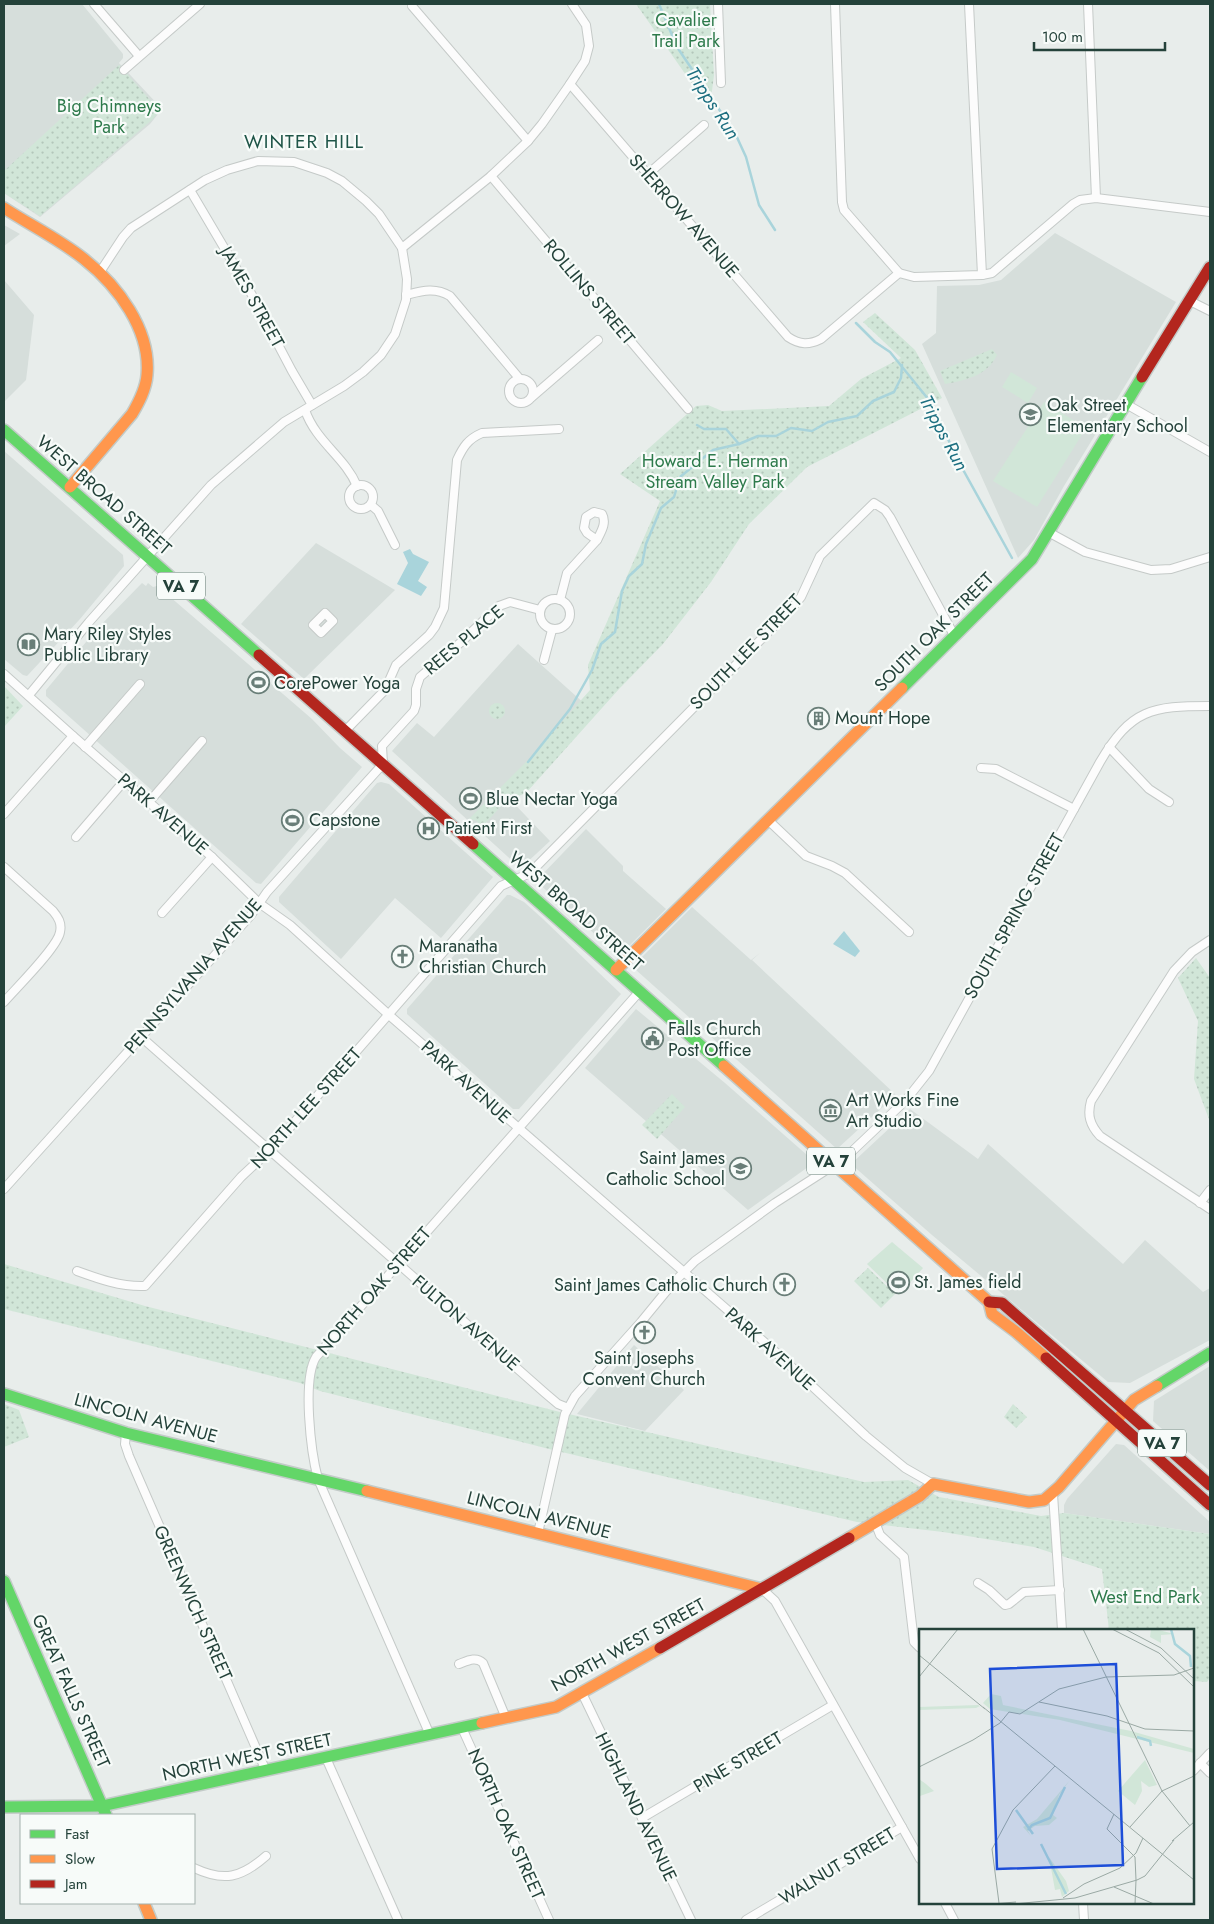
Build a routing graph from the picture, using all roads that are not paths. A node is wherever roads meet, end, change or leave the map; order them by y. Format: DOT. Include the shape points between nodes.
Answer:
graph roads {
  1 [pos="94,4"];
  2 [pos="200,4"];
  3 [pos="572,4"];
  4 [pos="718,4"];
  5 [pos="835,4"];
  6 [pos="969,4"];
  7 [pos="1088,4"];
  8 [pos="412,6"];
  9 [pos="138,56"];
  10 [pos="124,70"];
  11 [pos="721,83"];
  12 [pos="570,84"];
  13 [pos="704,125"];
  14 [pos="528,141"];
  15 [pos="648,174"];
  16 [pos="491,176"];
  17 [pos="190,190"];
  18 [pos="1096,198"];
  19 [pos="4,208"];
  20 [pos="1210,212"];
  21 [pos="402,248"];
  22 [pos="1210,267"];
  23 [pos="100,272"];
  24 [pos="899,273"];
  25 [pos="982,275"];
  26 [pos="406,295"];
  27 [pos="1190,301"];
  28 [pos="1210,311"];
  29 [pos="598,340"];
  30 [pos="519,378"];
  31 [pos="532,397"];
  32 [pos="1126,404"];
  33 [pos="312,405"];
  34 [pos="688,409"];
  35 [pos="305,410"];
  36 [pos="559,429"];
  37 [pos="4,430"];
  38 [pos="1210,452"];
  39 [pos="357,486"];
  40 [pos="70,487"];
  41 [pos="371,505"];
  42 [pos="1050,533"];
  43 [pos="597,540"];
  44 [pos="395,545"];
  45 [pos="148,556"];
  46 [pos="1210,557"];
  47 [pos="560,600"];
  48 [pos="540,610"];
  49 [pos="552,630"];
  50 [pos="954,637"];
  51 [pos="544,660"];
  52 [pos="4,674"];
  53 [pos="140,684"];
  54 [pos="29,695"];
  55 [pos="1210,706"];
  56 [pos="345,731"];
  57 [pos="73,736"];
  58 [pos="202,741"];
  59 [pos="85,747"];
  60 [pos="1108,747"];
  61 [pos="383,764"];
  62 [pos="981,768"];
  63 [pos="125,780"];
  64 [pos="149,802"];
  65 [pos="1169,802"];
  66 [pos="1074,809"];
  67 [pos="4,814"];
  68 [pos="768,820"];
  69 [pos="76,837"];
  70 [pos="212,857"];
  71 [pos="4,867"];
  72 [pos="514,880"];
  73 [pos="259,903"];
  74 [pos="162,913"];
  75 [pos="908,932"];
  76 [pos="1210,940"];
  77 [pos="616,970"];
  78 [pos="640,990"];
  79 [pos="4,1002"];
  80 [pos="389,1015"];
  81 [pos="140,1036"];
  82 [pos="518,1128"];
  83 [pos="270,1150"];
  84 [pos="835,1164"];
  85 [pos="4,1189"];
  86 [pos="1210,1190"];
  87 [pos="1200,1202"];
  88 [pos="1210,1209"];
  89 [pos="398,1263"];
  90 [pos="77,1271"];
  91 [pos="683,1272"];
  92 [pos="989,1302"];
  93 [pos="1210,1353"];
  94 [pos="4,1394"];
  95 [pos="568,1408"];
  96 [pos="1125,1410"];
  97 [pos="1115,1421"];
  98 [pos="126,1433"];
  99 [pos="318,1480"];
  100 [pos="933,1484"];
  101 [pos="1210,1485"];
  102 [pos="1053,1494"];
  103 [pos="1210,1506"];
  104 [pos="876,1522"];
  105 [pos="538,1533"];
  106 [pos="4,1581"];
  107 [pos="978,1584"];
  108 [pos="762,1589"];
  109 [pos="1060,1590"];
  110 [pos="1062,1629"];
  111 [pos="919,1647"];
  112 [pos="459,1664"];
  113 [pos="582,1693"];
  114 [pos="833,1705"];
  115 [pos="506,1718"];
  116 [pos="462,1728"];
  117 [pos="430,1735"];
  118 [pos="1210,1752"];
  119 [pos="326,1758"];
  120 [pos="1200,1763"];
  121 [pos="1194,1770"];
  122 [pos="266,1771"];
  123 [pos="1210,1774"];
  124 [pos="4,1807"];
  125 [pos="104,1811"];
  126 [pos="642,1818"];
  127 [pos="902,1827"];
  128 [pos="266,1856"];
  129 [pos="919,1857"];
  130 [pos="195,1868"];
  131 [pos="144,1904"];
  132 [pos="945,1904"];
  133 [pos="1082,1904"];
  134 [pos="151,1920"];
  135 [pos="398,1920"];
  136 [pos="549,1920"];
  137 [pos="691,1920"];
  138 [pos="746,1920"];
  139 [pos="954,1920"];
  140 [pos="1084,1920"];
  1 -- 9 [label="street"];
  2 -- 9 [label="street"];
  3 -- 12 [label="street" via="586,25 589,46 585,61"];
  4 -- 11 [label="street"];
  5 -- 24 [label="street" via="842,202 844,210"];
  6 -- 25 [label="street"];
  7 -- 18 [label="street"];
  8 -- 14 [label="street"];
  9 -- 10 [label="street"];
  12 -- 14 [label="street"];
  12 -- 15 [label="street, SHERROW AVENUE"];
  13 -- 15 [label="street"];
  14 -- 16 [label="street"];
  15 -- 24 [label="street, SHERROW AVENUE" via="788,337 802,343 821,339"];
  16 -- 21 [label="street"];
  16 -- 34 [label="street, ROLLINS STREET"];
  17 -- 21 [label="street" via="236,166 270,160 294,162 327,173 350,187 379,214"];
  17 -- 23 [label="street" via="131,228"];
  17 -- 33 [label="street, JAMES STREET"];
  18 -- 20 [label="street"];
  18 -- 25 [label="street" via="1073,204 992,273"];
  19 -- 23 [label="main road"];
  21 -- 26 [label="street"];
  22 -- 27 [label="main road, SOUTH OAK STREET"];
  23 -- 40 [label="main road" via="141,335 146,349 147,375 144,390 132,414"];
  24 -- 25 [label="street" via="914,277"];
  26 -- 30 [label="street" via="434,290 450,296"];
  26 -- 33 [label="street" via="395,334 382,355 363,372"];
  27 -- 28 [label="street"];
  27 -- 32 [label="main road, SOUTH OAK STREET"];
  29 -- 31 [label="street"];
  30 -- 31 [label="street" via="532,385"];
  30 -- 31 [label="street" via="509,386 510,398 521,403"];
  32 -- 38 [label="street"];
  32 -- 42 [label="main road, SOUTH OAK STREET"];
  33 -- 35 [label="street"];
  35 -- 39 [label="street" via="312,428 353,476"];
  35 -- 45 [label="street" via="284,422 212,485"];
  36 -- 56 [label="street" via="482,433 474,436 462,449 457,460 444,608 429,635 396,665 386,690"];
  37 -- 40 [label="main road, WEST BROAD STREET / VA 7"];
  39 -- 41 [label="street" via="372,491"];
  39 -- 41 [label="street" via="349,493 352,506 362,509"];
  40 -- 45 [label="main road, WEST BROAD STREET / VA 7"];
  41 -- 44 [label="street" via="378,511"];
  42 -- 46 [label="street" via="1086,552 1151,570 1172,569"];
  42 -- 50 [label="main road, SOUTH OAK STREET" via="1020,572"];
  43 -- 47 [label="street" via="567,573"];
  45 -- 54 [label="street"];
  45 -- 56 [label="main road, WEST BROAD STREET / VA 7"];
  47 -- 48 [label="street" via="547,602"];
  47 -- 49 [label="street" via="569,608 570,618 564,626"];
  48 -- 49 [label="street" via="542,623"];
  48 -- 61 [label="street, REES PLACE" via="510,602 499,606 420,677 414,711 382,746"];
  49 -- 51 [label="street"];
  50 -- 68 [label="main road, SOUTH OAK STREET"];
  50 -- 72 [label="street, SOUTH LEE STREET" via="890,517 874,503 826,549 794,607 530,873"];
  52 -- 54 [label="street, PARK AVENUE"];
  53 -- 59 [label="street"];
  54 -- 57 [label="street, PARK AVENUE"];
  55 -- 60 [label="street, SOUTH SPRING STREET" via="1170,707 1142,715 1126,726"];
  56 -- 61 [label="main road, WEST BROAD STREET / VA 7"];
  57 -- 59 [label="street, PARK AVENUE"];
  57 -- 67 [label="street"];
  58 -- 64 [label="street"];
  59 -- 63 [label="street, PARK AVENUE"];
  60 -- 65 [label="street" via="1149,789"];
  60 -- 66 [label="street, SOUTH SPRING STREET"];
  61 -- 72 [label="main road, WEST BROAD STREET / VA 7"];
  61 -- 73 [label="street, PENNSYLVANIA AVENUE"];
  62 -- 66 [label="street" via="996,769"];
  63 -- 64 [label="street, PARK AVENUE"];
  63 -- 69 [label="street"];
  64 -- 70 [label="street, PARK AVENUE"];
  66 -- 84 [label="street, SOUTH SPRING STREET" via="929,1071 906,1100"];
  68 -- 75 [label="street" via="806,856 845,873"];
  68 -- 77 [label="main road, SOUTH OAK STREET"];
  70 -- 73 [label="street, PARK AVENUE"];
  70 -- 74 [label="street"];
  71 -- 79 [label="street" via="53,911 61,931 54,945"];
  72 -- 77 [label="main road, WEST BROAD STREET / VA 7"];
  72 -- 80 [label="street, NORTH LEE STREET" via="501,886"];
  73 -- 80 [label="street, PARK AVENUE" via="290,925"];
  73 -- 81 [label="street, PENNSYLVANIA AVENUE"];
  76 -- 87 [label="street" via="1192,952 1174,971 1091,1101 1089,1117 1100,1136"];
  77 -- 78 [label="main road, WEST BROAD STREET / VA 7"];
  78 -- 82 [label="street, NORTH OAK STREET"];
  78 -- 84 [label="main road, WEST BROAD STREET / VA 7"];
  80 -- 82 [label="street, PARK AVENUE"];
  80 -- 83 [label="street, NORTH LEE STREET"];
  81 -- 83 [label="street, FULTON AVENUE"];
  81 -- 85 [label="street, PENNSYLVANIA AVENUE"];
  82 -- 89 [label="street, NORTH OAK STREET"];
  82 -- 91 [label="street, PARK AVENUE"];
  83 -- 89 [label="street, FULTON AVENUE"];
  83 -- 90 [label="street, NORTH LEE STREET" via="241,1177 145,1286 107,1282"];
  84 -- 91 [label="street, SOUTH SPRING STREET" via="775,1203"];
  84 -- 92 [label="main road, WEST BROAD STREET / VA 7"];
  86 -- 87 [label="street"];
  87 -- 88 [label="street"];
  89 -- 95 [label="street, FULTON AVENUE" via="545,1393"];
  89 -- 99 [label="street, NORTH OAK STREET" via="312,1364 309,1380 311,1423"];
  91 -- 95 [label="street, SOUTH SPRING STREET" via="574,1396"];
  91 -- 100 [label="street, PARK AVENUE" via="866,1436 905,1468"];
  92 -- 96 [label="main road, WEST BROAD STREET / VA 7" via="1002,1303"];
  92 -- 97 [label="main road, WEST BROAD STREET / VA 7" via="992,1314"];
  93 -- 96 [label="main road" via="1134,1400"];
  94 -- 98 [label="main road, LINCOLN AVENUE"];
  95 -- 105 [label="street"];
  96 -- 97 [label="main road"];
  96 -- 101 [label="main road, WEST BROAD STREET / VA 7"];
  97 -- 102 [label="main road"];
  97 -- 103 [label="main road, WEST BROAD STREET / VA 7"];
  98 -- 99 [label="main road, LINCOLN AVENUE"];
  98 -- 122 [label="street, GREENWICH STREET" via="127,1450 138,1477"];
  99 -- 105 [label="main road, LINCOLN AVENUE"];
  99 -- 117 [label="street, NORTH OAK STREET"];
  100 -- 102 [label="main road" via="1029,1502 1044,1500"];
  100 -- 104 [label="main road, NORTH WEST STREET" via="920,1496"];
  102 -- 109 [label="street"];
  104 -- 108 [label="main road, NORTH WEST STREET"];
  104 -- 111 [label="street" via="880,1535 904,1557 914,1642"];
  105 -- 108 [label="main road, LINCOLN AVENUE"];
  106 -- 125 [label="main road, GREAT FALLS STREET"];
  107 -- 109 [label="street" via="1005,1605 1024,1592"];
  108 -- 113 [label="main road, NORTH WEST STREET"];
  108 -- 114 [label="street" via="775,1601"];
  109 -- 110 [label="street"];
  112 -- 115 [label="street" via="473,1659 483,1662"];
  113 -- 115 [label="main road, NORTH WEST STREET" via="552,1708"];
  113 -- 126 [label="street, HIGHLAND AVENUE"];
  114 -- 126 [label="street, PINE STREET"];
  114 -- 127 [label="street"];
  115 -- 116 [label="main road, NORTH WEST STREET"];
  116 -- 117 [label="main road, NORTH WEST STREET"];
  116 -- 136 [label="street, NORTH OAK STREET"];
  117 -- 119 [label="main road, NORTH WEST STREET"];
  118 -- 120 [label="street"];
  119 -- 122 [label="main road, NORTH WEST STREET"];
  119 -- 135 [label="street"];
  120 -- 121 [label="street"];
  120 -- 123 [label="street"];
  122 -- 125 [label="main road, NORTH WEST STREET"];
  124 -- 125 [label="main road, NORTH WEST STREET"];
  126 -- 137 [label="street, HIGHLAND AVENUE"];
  127 -- 129 [label="street"];
  127 -- 138 [label="street, WALNUT STREET"];
  128 -- 130 [label="street" via="240,1874 229,1876 212,1875"];
  131 -- 134 [label="main road"];
  132 -- 139 [label="street"];
  133 -- 140 [label="street"];
}
